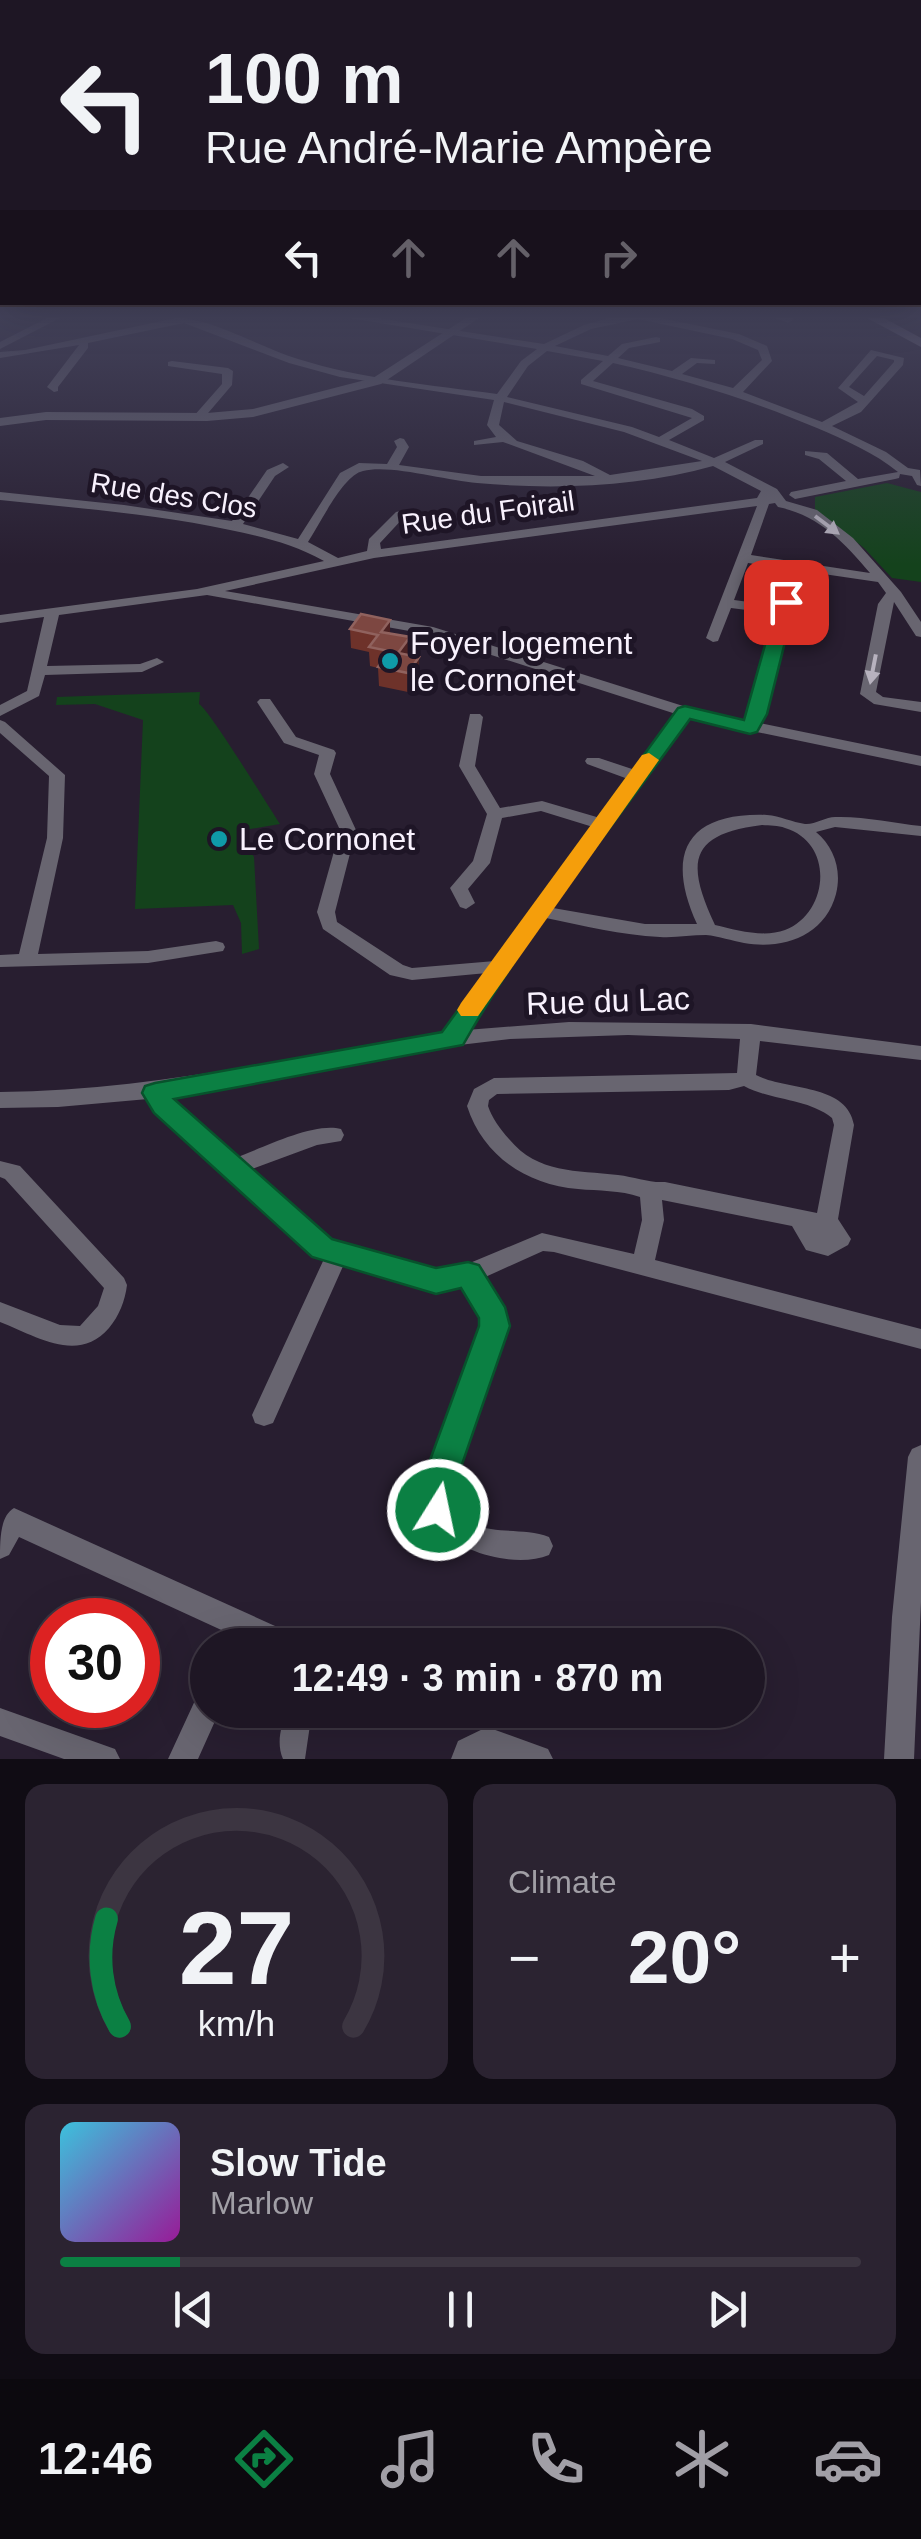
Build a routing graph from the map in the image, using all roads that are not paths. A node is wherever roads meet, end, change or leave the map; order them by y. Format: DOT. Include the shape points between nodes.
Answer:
graph roads {
  1 [pos="214,400"];
  2 [pos="303,400"];
  3 [pos="499,400"];
  4 [pos="509,400"];
  5 [pos="649,400"];
  6 [pos="757,400"];
  7 [pos="861,400"];
  8 [pos="864,402"];
  9 [pos="199,418"];
  10 [pos="0,422"];
  11 [pos="823,426"];
  12 [pos="503,438"];
  13 [pos="662,440"];
  14 [pos="400,442"];
  15 [pos="759,442"];
  16 [pos="478,443"];
  17 [pos="810,454"];
  18 [pos="713,460"];
  19 [pos="282,467"];
  20 [pos="391,468"];
  21 [pos="910,476"];
  22 [pos="607,478"];
  23 [pos="856,483"];
  24 [pos="763,494"];
  25 [pos="0,496"];
  26 [pos="803,498"];
  27 [pos="400,515"];
  28 [pos="234,527"];
  29 [pos="300,545"];
  30 [pos="374,554"];
  31 [pos="743,558"];
  32 [pos="334,561"];
  33 [pos="883,578"];
  34 [pos="894,592"];
  35 [pos="210,593"];
  36 [pos="782,594"];
  37 [pos="728,603"];
  38 [pos="785,611"];
  39 [pos="52,615"];
  40 [pos="0,620"];
  41 [pos="921,633"];
  42 [pos="713,638"];
  43 [pos="157,662"];
  44 [pos="40,671"];
  45 [pos="265,702"];
  46 [pos="921,707"];
  47 [pos="0,712"];
  48 [pos="685,712"];
  49 [pos="476,717"];
  50 [pos="0,725"];
  51 [pos="750,728"];
  52 [pos="593,761"];
  53 [pos="921,761"];
  54 [pos="636,776"];
  55 [pos="495,814"];
  56 [pos="602,824"];
  57 [pos="804,829"];
  58 [pos="921,831"];
  59 [pos="466,903"];
  60 [pos="541,911"];
  61 [pos="708,929"];
  62 [pos="216,946"];
  63 [pos="0,961"];
  64 [pos="27,961"];
  65 [pos="498,968"];
  66 [pos="751,1030"];
  67 [pos="454,1038"];
  68 [pos="921,1053"];
  69 [pos="746,1078"];
  70 [pos="155,1093"];
  71 [pos="0,1100"];
  72 [pos="334,1135"];
  73 [pos="231,1168"];
  74 [pos="0,1169"];
  75 [pos="650,1192"];
  76 [pos="338,1254"];
  77 [pos="642,1266"];
  78 [pos="468,1274"];
  79 [pos="0,1312"];
  80 [pos="921,1338"];
  81 [pos="264,1415"];
  82 [pos="921,1457"];
  83 [pos="7,1518"];
  84 [pos="0,1546"];
  85 [pos="540,1546"];
  86 [pos="224,1628"];
  87 [pos="0,1722"];
  88 [pos="197,1728"];
  89 [pos="298,1728"];
  90 [pos="294,1751"];
  91 [pos="105,1759"];
  92 [pos="183,1759"];
  93 [pos="466,1759"];
  94 [pos="538,1759"];
  95 [pos="900,1759"];
  1 -- 9 [label="street"];
  2 -- 9 [label="street"];
  3 -- 12 [label="street" via="492,425"];
  4 -- 13 [label="street"];
  5 -- 13 [label="street" via="700,418"];
  6 -- 11 [label="street"];
  7 -- 8 [label="street"];
  8 -- 11 [label="street"];
  9 -- 10 [label="street" via="46,416"];
  11 -- 21 [label="street"];
  12 -- 16 [label="street"];
  12 -- 22 [label="street"];
  13 -- 18 [label="street"];
  14 -- 20 [label="street"];
  15 -- 18 [label="street"];
  17 -- 23 [label="street"];
  18 -- 22 [label="street"];
  18 -- 24 [label="street"];
  19 -- 28 [label="street"];
  20 -- 22 [label="street" via="496,481"];
  20 -- 29 [label="street" via="350,470"];
  21 -- 23 [label="street"];
  23 -- 26 [label="street"];
  24 -- 26 [label="street, Rue du Foirail"];
  24 -- 30 [label="street, Rue du Foirail"];
  24 -- 31 [label="street"];
  25 -- 28 [label="street, Rue des Clos"];
  26 -- 33 [label="street, one-way"];
  27 -- 30 [label="street" via="374,542"];
  28 -- 29 [label="street, Rue des Clos"];
  29 -- 32 [label="street, Rue des Clos"];
  30 -- 32 [label="street, Rue du Foirail"];
  31 -- 33 [label="street"];
  31 -- 37 [label="street"];
  32 -- 35 [label="street, Rue du Foirail"];
  33 -- 34 [label="street"];
  34 -- 41 [label="street"];
  34 -- 46 [label="street, one-way" via="885,604 868,694"];
  35 -- 39 [label="street, Rue du Foirail"];
  35 -- 48 [label="street" via="471,641"];
  36 -- 38 [label="street"];
  37 -- 38 [label="street"];
  37 -- 42 [label="street"];
  38 -- 51 [label="street"];
  39 -- 40 [label="street, Rue du Foirail"];
  39 -- 44 [label="street"];
  43 -- 44 [label="street"];
  44 -- 47 [label="street" via="30,698"];
  45 -- 65 [label="street" via="290,740 328,753 322,774 348,830 326,912 329,924 412,974"];
  48 -- 51 [label="street"];
  48 -- 54 [label="street"];
  49 -- 55 [label="street" via="467,766"];
  50 -- 64 [label="street" via="47,764 58,788 56,838"];
  51 -- 53 [label="street"];
  52 -- 54 [label="street"];
  54 -- 56 [label="street"];
  55 -- 56 [label="street" via="542,806"];
  55 -- 59 [label="street" via="481,862 458,888"];
  56 -- 60 [label="street"];
  57 -- 58 [label="street" via="835,822"];
  57 -- 61 [label="street" via="744,820 704,838 686,868 690,896"];
  57 -- 61 [label="street" via="818,842 831,882 826,907 812,922 776,938"];
  60 -- 61 [label="street" via="642,930"];
  60 -- 65 [label="street"];
  62 -- 64 [label="street" via="148,957"];
  63 -- 64 [label="street"];
  65 -- 67 [label="street"];
  66 -- 67 [label="street, Rue du Lac" via="636,1025"];
  66 -- 68 [label="street, Rue du Lac"];
  66 -- 69 [label="street"];
  67 -- 70 [label="street, Rue du Lac"];
  69 -- 75 [label="street" via="842,1114 827,1220 840,1239 828,1248 814,1244 798,1219"];
  69 -- 75 [label="street" via="494,1086 477,1100 514,1162 532,1173"];
  70 -- 71 [label="street, Rue du Lac"];
  70 -- 73 [label="street"];
  72 -- 73 [label="street"];
  73 -- 76 [label="street" via="314,1243"];
  74 -- 79 [label="street" via="12,1172 116,1285 102,1321 84,1336 59,1335"];
  75 -- 77 [label="street" via="653,1220"];
  76 -- 78 [label="street" via="436,1281"];
  76 -- 81 [label="street"];
  77 -- 78 [label="street" via="542,1242"];
  77 -- 80 [label="street"];
  78 -- 85 [label="street" via="495,1326 435,1493 438,1510 460,1529 506,1548"];
  82 -- 95 [label="street"];
  83 -- 84 [label="street"];
  83 -- 86 [label="street"];
  87 -- 91 [label="street"];
  88 -- 92 [label="street"];
  89 -- 90 [label="street"];
  93 -- 94 [label="street" via="487,1742"];
}
